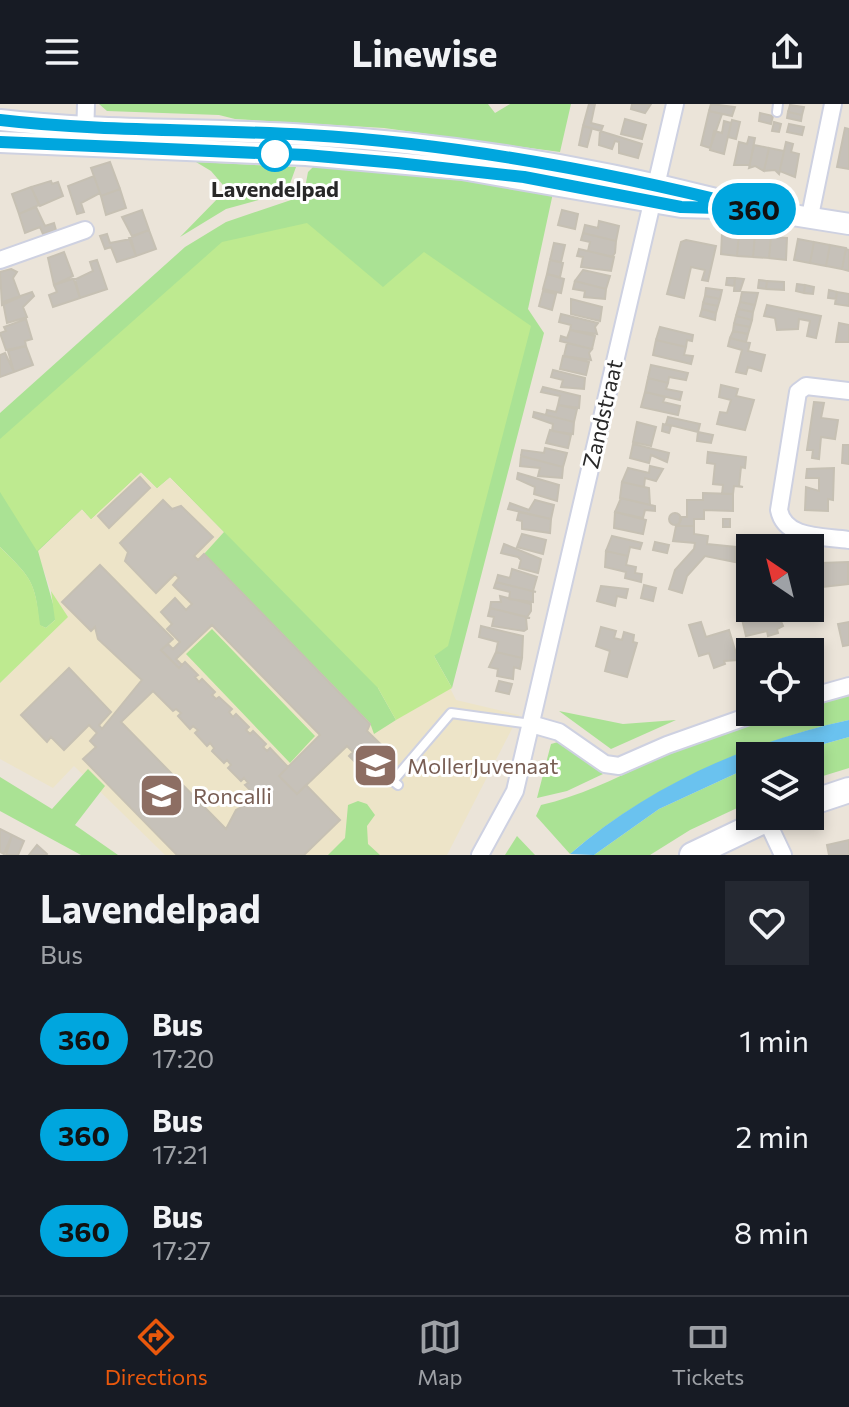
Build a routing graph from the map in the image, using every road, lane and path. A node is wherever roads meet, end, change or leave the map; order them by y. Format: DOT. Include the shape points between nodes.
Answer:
graph roads {
  1 [pos="86,104"];
  2 [pos="675,104"];
  3 [pos="833,104"];
  4 [pos="0,120"];
  5 [pos="85,136"];
  6 [pos="0,142"];
  7 [pos="654,193"];
  8 [pos="810,216"];
  9 [pos="849,224"];
  10 [pos="85,230"];
  11 [pos="0,260"];
  12 [pos="849,391"];
  13 [pos="849,540"];
  14 [pos="849,686"];
  15 [pos="824,693"];
  16 [pos="736,721"];
  17 [pos="531,724"];
  18 [pos="398,785"];
  19 [pos="849,790"];
  20 [pos="824,798"];
  21 [pos="743,830"];
  22 [pos="774,830"];
  23 [pos="480,855"];
  24 [pos="692,855"];
  25 [pos="783,855"];
  1 -- 5 [label="street"];
  2 -- 7 [label="street, Zandstraat"];
  3 -- 8 [label="street"];
  4 -- 5 [label="street"];
  5 -- 6 [label="street"];
  5 -- 7 [label="street" via="307,135 438,146"];
  7 -- 8 [label="street"];
  7 -- 17 [label="street, Zandstraat"];
  8 -- 9 [label="street"];
  10 -- 11 [label="street"];
  12 -- 13 [label="street" via="806,386 798,392 779,510 794,532"];
  14 -- 15 [label="street"];
  16 -- 17 [label="street" via="619,766 605,764 559,732"];
  17 -- 18 [label="lane" via="451,713 393,781"];
  17 -- 23 [label="street, Zandstraat" via="515,791"];
  19 -- 20 [label="main road"];
  21 -- 24 [label="main road"];
  22 -- 25 [label="street"];
}
